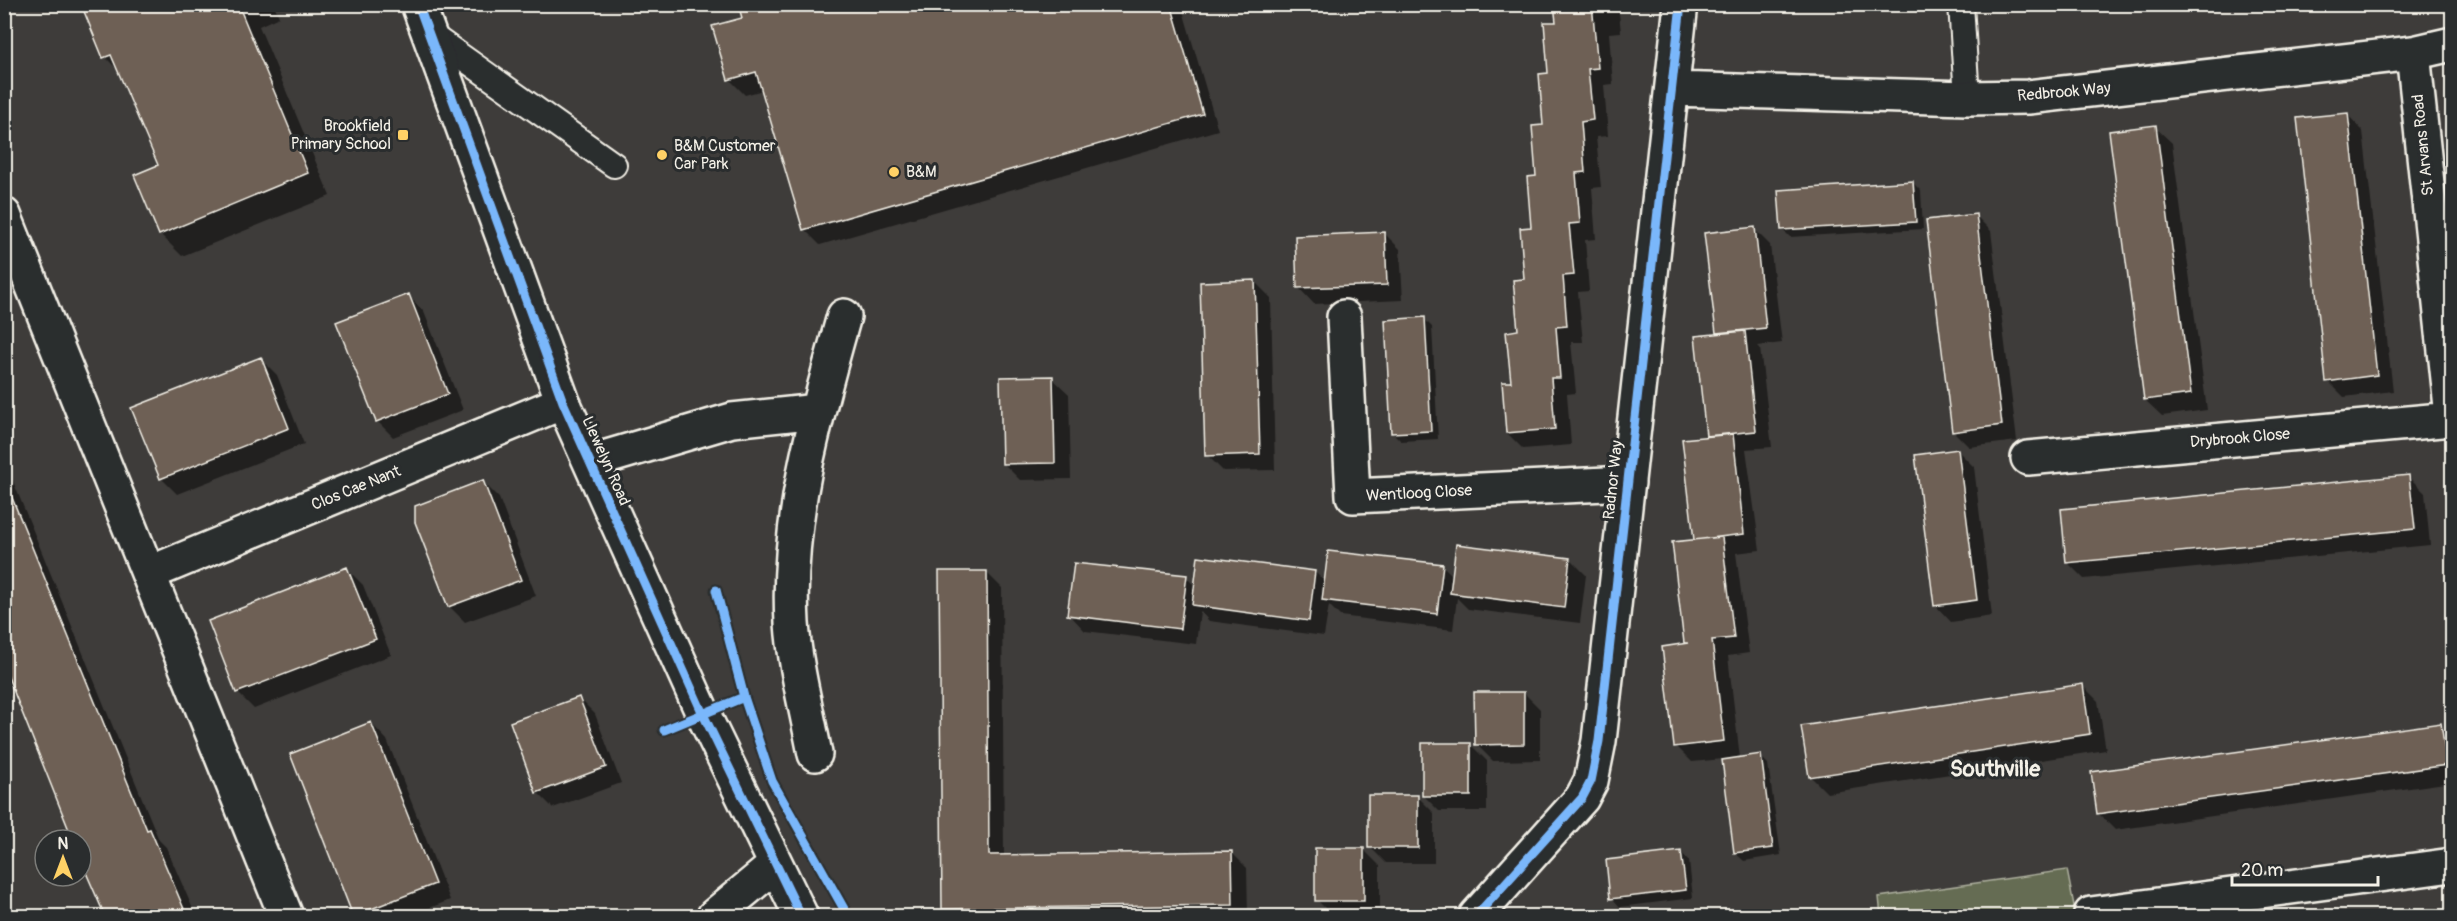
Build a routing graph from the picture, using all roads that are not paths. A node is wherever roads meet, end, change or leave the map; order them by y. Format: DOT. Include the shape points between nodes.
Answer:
graph roads {
  1 [pos="418,4"];
  2 [pos="1681,4"];
  3 [pos="1961,4"];
  4 [pos="431,35"];
  5 [pos="2452,44"];
  6 [pos="2413,53"];
  7 [pos="1672,89"];
  8 [pos="1967,98"];
  9 [pos="614,165"];
  10 [pos="4,215"];
  11 [pos="844,316"];
  12 [pos="1344,317"];
  13 [pos="563,402"];
  14 [pos="818,411"];
  15 [pos="2452,417"];
  16 [pos="2028,458"];
  17 [pos="590,462"];
  18 [pos="1628,483"];
  19 [pos="150,573"];
  20 [pos="815,754"];
  21 [pos="2452,865"];
  22 [pos="774,866"];
  23 [pos="2091,914"];
  24 [pos="286,916"];
  25 [pos="714,916"];
  26 [pos="801,916"];
  27 [pos="1476,916"];
  1 -- 4 [label="street, Llewelyn Road"];
  2 -- 7 [label="street, Radnor Way"];
  3 -- 8 [label="lane"];
  4 -- 9 [label="lane"];
  4 -- 13 [label="street, Llewelyn Road"];
  5 -- 6 [label="street, Redbrook Way"];
  6 -- 8 [label="street, Redbrook Way" via="2028,97"];
  6 -- 15 [label="street, St Arvans Road"];
  7 -- 8 [label="street, Redbrook Way"];
  7 -- 18 [label="street, Radnor Way"];
  10 -- 19 [label="street"];
  11 -- 14 [label="street"];
  12 -- 18 [label="street, Wentloog Close" via="1353,496"];
  13 -- 17 [label="street, Llewelyn Road"];
  13 -- 19 [label="street, Clos Cae Nant"];
  14 -- 17 [label="street, Llewelyn Road" via="732,420"];
  14 -- 20 [label="street" via="803,483 791,603"];
  15 -- 16 [label="street, Drybrook Close"];
  17 -- 22 [label="street, Llewelyn Road"];
  18 -- 27 [label="street, Radnor Way" via="1592,781 1569,814"];
  19 -- 24 [label="street"];
  21 -- 23 [label="street"];
  22 -- 25 [label="street"];
  22 -- 26 [label="street, Llewelyn Road"];
}
